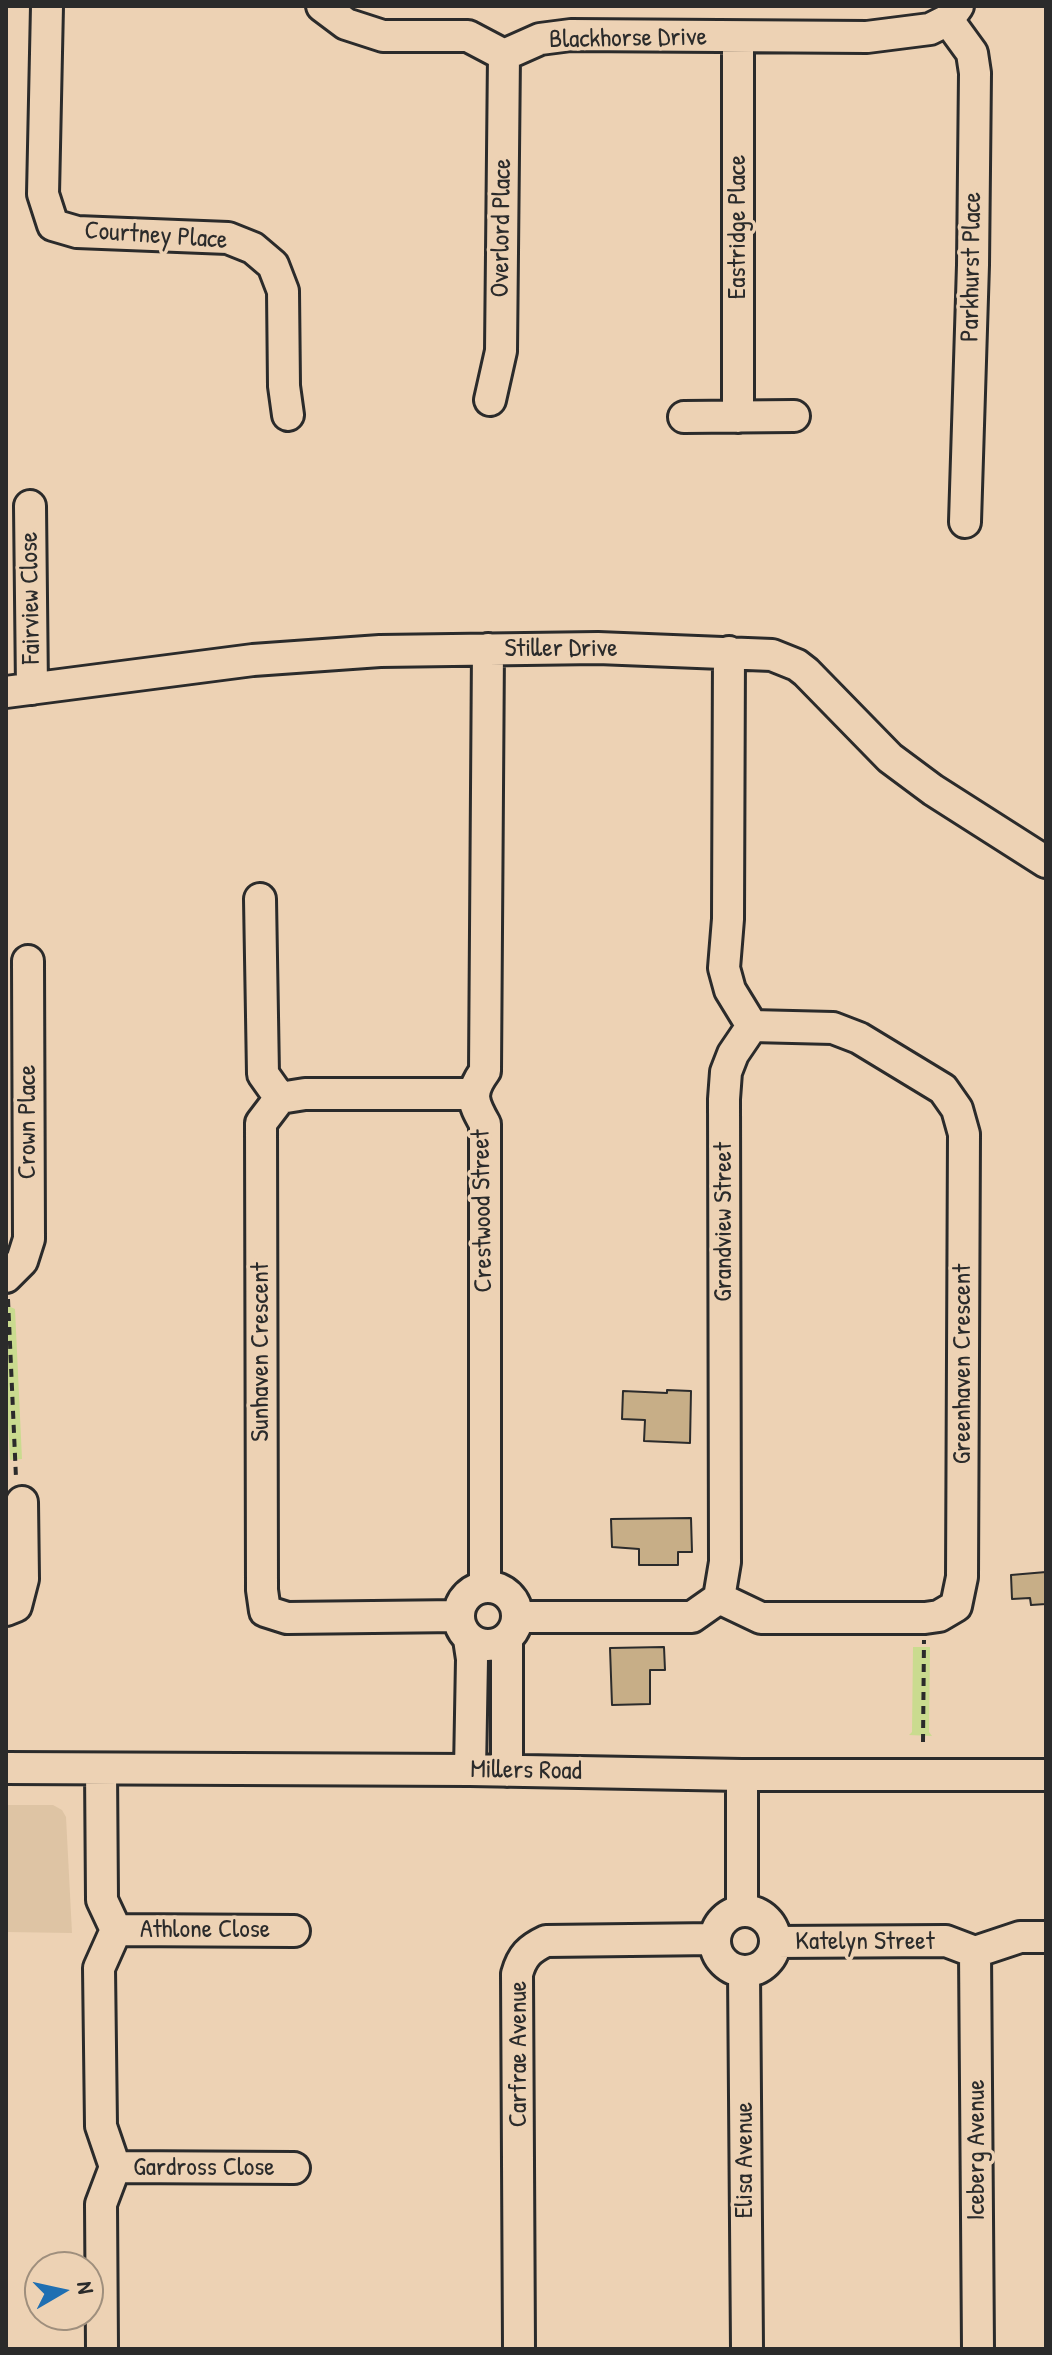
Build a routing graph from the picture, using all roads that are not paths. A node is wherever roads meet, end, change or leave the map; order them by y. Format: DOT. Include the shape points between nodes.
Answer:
graph roads {
  1 [pos="47,6"];
  2 [pos="322,6"];
  3 [pos="953,13"];
  4 [pos="738,38"];
  5 [pos="504,55"];
  6 [pos="490,400"];
  7 [pos="288,415"];
  8 [pos="794,416"];
  9 [pos="684,417"];
  10 [pos="738,417"];
  11 [pos="30,506"];
  12 [pos="965,522"];
  13 [pos="488,649"];
  14 [pos="729,652"];
  15 [pos="19,691"];
  16 [pos="1046,862"];
  17 [pos="260,899"];
  18 [pos="28,961"];
  19 [pos="752,1026"];
  20 [pos="473,1094"];
  21 [pos="280,1098"];
  22 [pos="6,1276"];
  23 [pos="22,1502"];
  24 [pos="485,1587"];
  25 [pos="719,1598"];
  26 [pos="6,1610"];
  27 [pos="464,1628"];
  28 [pos="512,1628"];
  29 [pos="6,1768"];
  30 [pos="101,1769"];
  31 [pos="470,1770"];
  32 [pos="507,1771"];
  33 [pos="742,1775"];
  34 [pos="1046,1775"];
  35 [pos="742,1911"];
  36 [pos="116,1930"];
  37 [pos="294,1931"];
  38 [pos="1046,1937"];
  39 [pos="715,1939"];
  40 [pos="775,1942"];
  41 [pos="975,1952"];
  42 [pos="744,1971"];
  43 [pos="115,2167"];
  44 [pos="294,2168"];
  45 [pos="102,2349"];
  46 [pos="519,2349"];
  47 [pos="747,2349"];
  48 [pos="978,2349"];
  1 -- 7 [label="street, Courtney Place" via="43,194 53,225 77,232 228,238 253,248 273,265 283,291"];
  2 -- 5 [label="street" via="346,24 383,36 468,36"];
  3 -- 4 [label="street, Blackhorse Drive" via="930,29 867,37"];
  3 -- 12 [label="street, Parkhurst Place" via="972,53 975,73"];
  4 -- 5 [label="street, Blackhorse Drive" via="571,35 540,39"];
  4 -- 10 [label="street, Eastridge Place"];
  5 -- 6 [label="street, Overlord Place" via="501,351"];
  8 -- 10 [label="street"];
  9 -- 10 [label="street"];
  11 -- 15 [label="street, Fairview Close"];
  13 -- 14 [label="street, Stiller Drive"];
  13 -- 15 [label="street, Stiller Drive" via="299,656"];
  13 -- 20 [label="street, Crestwood Street" via="485,1071"];
  14 -- 16 [label="street, Stiller Drive" via="772,655 797,665 890,758"];
  14 -- 19 [label="street" via="724,968 730,990"];
  17 -- 21 [label="street" via="263,1074"];
  18 -- 22 [label="street, Crown Place" via="29,1239 22,1261"];
  19 -- 25 [label="street, Grandview Street" via="726,1072 724,1099 725,1562"];
  19 -- 25 [label="street, Greenhaven Crescent" via="833,1028 859,1038 943,1089 957,1109 964,1134 962,1577 956,1606 925,1618 761,1618"];
  20 -- 21 [label="street"];
  20 -- 24 [label="street, Crestwood Street" via="485,1124"];
  21 -- 27 [label="street, Sunhaven Crescent" via="261,1123 265,1611 287,1618"];
  23 -- 26 [label="street" via="23,1579 16,1606"];
  24 -- 27 [label="street" via="464,1600"];
  24 -- 28 [label="street" via="512,1598 517,1607"];
  25 -- 28 [label="street" via="692,1617"];
  27 -- 28 [label="street" via="488,1646 498,1644"];
  27 -- 31 [label="street" via="472,1659"];
  28 -- 32 [label="street"];
  29 -- 30 [label="street, Millers Road"];
  30 -- 31 [label="street, Millers Road"];
  30 -- 36 [label="street" via="102,1900"];
  31 -- 32 [label="street, Millers Road"];
  32 -- 33 [label="street, Millers Road"];
  33 -- 34 [label="street, Millers Road"];
  33 -- 35 [label="street"];
  35 -- 39 [label="street" via="723,1920"];
  35 -- 40 [label="street" via="762,1915"];
  36 -- 37 [label="street, Athlone Close"];
  36 -- 43 [label="street" via="99,1968 101,2126"];
  38 -- 41 [label="street" via="1020,1937"];
  39 -- 42 [label="street" via="720,1957"];
  39 -- 46 [label="street, Carfrae Avenue" via="546,1941 521,1960"];
  40 -- 41 [label="street, Katelyn Street" via="946,1941"];
  40 -- 42 [label="street" via="762,1967"];
  41 -- 48 [label="street, Iceberg Avenue"];
  42 -- 47 [label="street, Elisa Avenue"];
  43 -- 44 [label="street, Gardross Close"];
  43 -- 45 [label="street" via="101,2204"];
}
